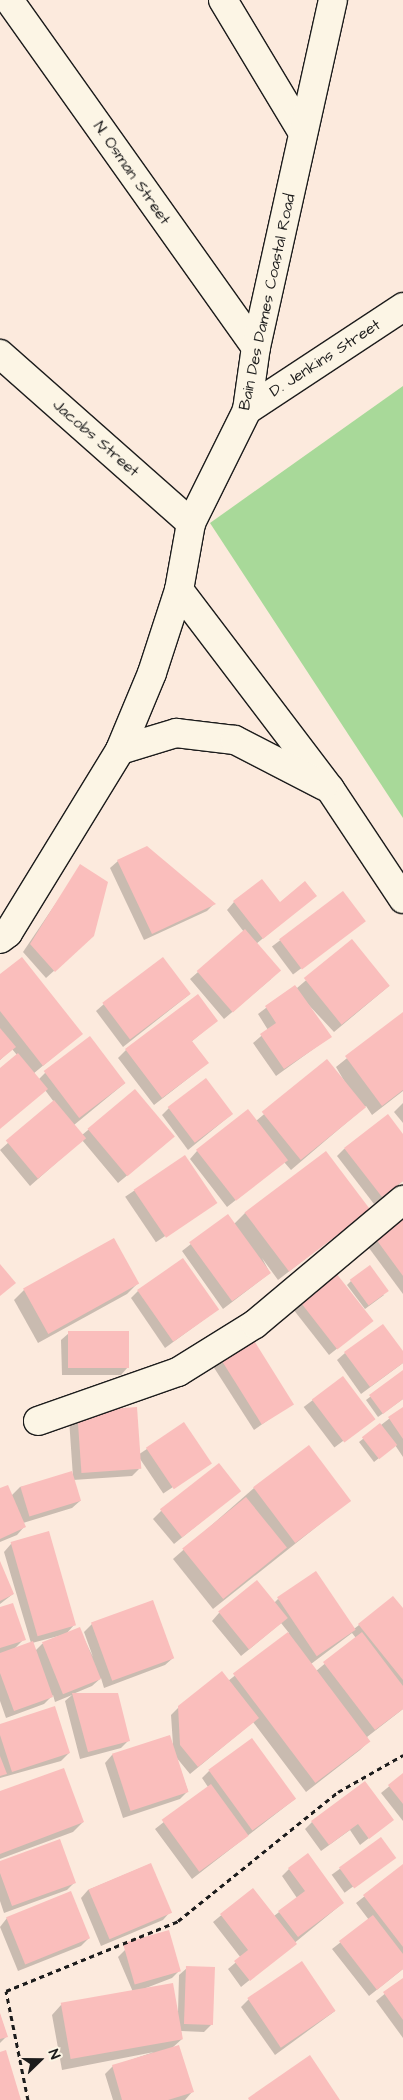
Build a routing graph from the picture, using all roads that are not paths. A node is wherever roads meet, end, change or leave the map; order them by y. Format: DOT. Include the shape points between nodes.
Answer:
graph roads {
  1 [pos="8,0"];
  2 [pos="223,0"];
  3 [pos="333,0"];
  4 [pos="304,133"];
  5 [pos="403,307"];
  6 [pos="256,347"];
  7 [pos="0,354"];
  8 [pos="247,410"];
  9 [pos="192,523"];
  10 [pos="179,590"];
  11 [pos="120,750"];
  12 [pos="330,789"];
  13 [pos="403,899"];
  14 [pos="0,939"];
  15 [pos="403,1200"];
  16 [pos="38,1420"];
  1 -- 6 [label="street, N. Osman Street"];
  2 -- 4 [label="street"];
  3 -- 4 [label="street, Bain Des Dames Coastal Road"];
  4 -- 6 [label="street, Bain Des Dames Coastal Road"];
  5 -- 8 [label="street, D. Jenkins Street"];
  6 -- 8 [label="street, Bain Des Dames Coastal Road"];
  7 -- 9 [label="street, Jacobs Street"];
  8 -- 9 [label="street, Bain Des Dames Coastal Road"];
  9 -- 10 [label="street, Bain Des Dames Coastal Road"];
  10 -- 11 [label="street, Bain Des Dames Coastal Road" via="152,673"];
  10 -- 12 [label="street"];
  11 -- 12 [label="street" via="176,733 235,740"];
  11 -- 14 [label="street, Bain Des Dames Coastal Road" via="8,932"];
  12 -- 13 [label="street"];
  15 -- 16 [label="street" via="255,1324 178,1372"];
}
